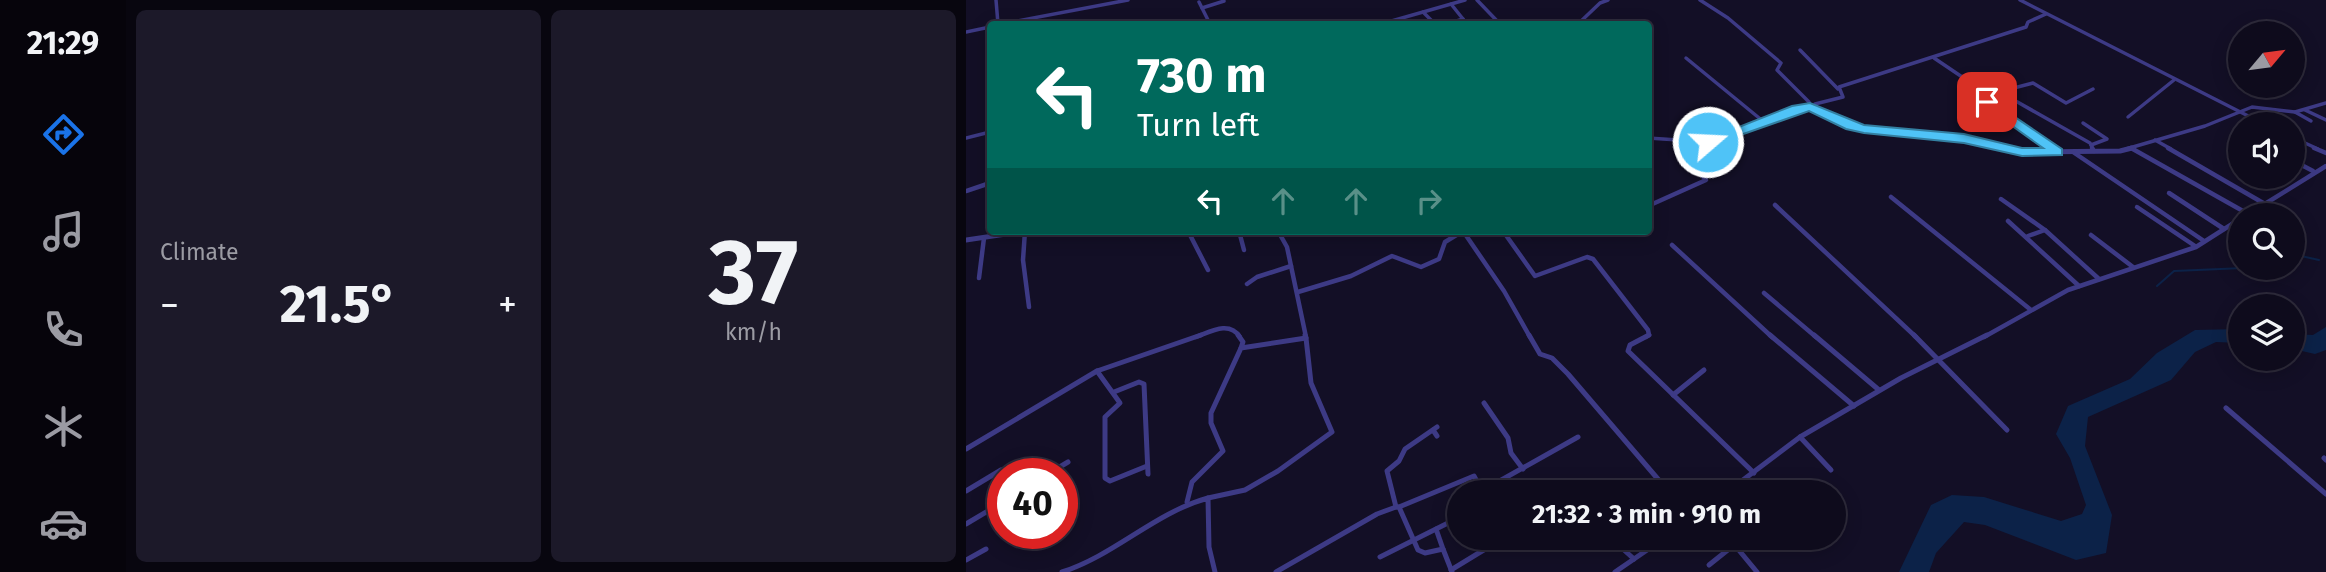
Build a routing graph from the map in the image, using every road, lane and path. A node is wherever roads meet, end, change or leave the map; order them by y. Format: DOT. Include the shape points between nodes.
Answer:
graph roads {
  1 [pos="996,0"];
  2 [pos="1128,0"];
  3 [pos="1463,0"];
  4 [pos="1477,0"];
  5 [pos="1608,0"];
  6 [pos="1700,0"];
  7 [pos="2020,0"];
  8 [pos="2037,0"];
  9 [pos="1224,1"];
  10 [pos="1199,2"];
  11 [pos="1451,4"];
  12 [pos="2029,5"];
  13 [pos="1202,8"];
  14 [pos="1422,12"];
  15 [pos="2046,14"];
  16 [pos="1463,19"];
  17 [pos="1000,21"];
  18 [pos="1016,21"];
  19 [pos="1208,21"];
  20 [pos="1398,21"];
  21 [pos="1432,21"];
  22 [pos="1456,21"];
  23 [pos="1497,21"];
  24 [pos="1581,21"];
  25 [pos="987,28"];
  26 [pos="966,32"];
  27 [pos="1800,50"];
  28 [pos="1686,58"];
  29 [pos="1934,58"];
  30 [pos="1995,77"];
  31 [pos="2174,80"];
  32 [pos="1838,89"];
  33 [pos="2010,89"];
  34 [pos="2093,89"];
  35 [pos="2005,95"];
  36 [pos="1987,102"];
  37 [pos="2325,105"];
  38 [pos="1812,107"];
  39 [pos="2305,110"];
  40 [pos="2238,112"];
  41 [pos="2295,112"];
  42 [pos="2228,116"];
  43 [pos="2128,117"];
  44 [pos="2305,118"];
  45 [pos="2326,120"];
  46 [pos="2311,121"];
  47 [pos="1764,122"];
  48 [pos="2083,122"];
  49 [pos="987,133"];
  50 [pos="966,138"];
  51 [pos="1652,138"];
  52 [pos="1674,140"];
  53 [pos="2155,140"];
  54 [pos="2305,143"];
  55 [pos="2091,145"];
  56 [pos="2132,148"];
  57 [pos="2073,151"];
  58 [pos="2094,151"];
  59 [pos="2057,152"];
  60 [pos="2326,153"];
  61 [pos="2305,166"];
  62 [pos="2326,166"];
  63 [pos="2314,171"];
  64 [pos="987,184"];
  65 [pos="966,191"];
  66 [pos="2169,193"];
  67 [pos="1891,197"];
  68 [pos="2001,199"];
  69 [pos="2230,203"];
  70 [pos="2263,203"];
  71 [pos="2266,203"];
  72 [pos="1652,204"];
  73 [pos="1776,205"];
  74 [pos="2137,207"];
  75 [pos="2007,221"];
  76 [pos="2228,226"];
  77 [pos="2224,229"];
  78 [pos="2045,230"];
  79 [pos="1002,235"];
  80 [pos="1025,235"];
  81 [pos="1190,235"];
  82 [pos="1240,235"];
  83 [pos="1280,235"];
  84 [pos="1456,235"];
  85 [pos="1462,235"];
  86 [pos="1506,235"];
  87 [pos="2091,235"];
  88 [pos="2028,236"];
  89 [pos="984,238"];
  90 [pos="966,240"];
  91 [pos="2204,241"];
  92 [pos="1672,245"];
  93 [pos="2196,247"];
  94 [pos="1244,250"];
  95 [pos="1291,265"];
  96 [pos="2134,268"];
  97 [pos="1209,270"];
  98 [pos="979,278"];
  99 [pos="2099,279"];
  100 [pos="1247,284"];
  101 [pos="2079,286"];
  102 [pos="1298,292"];
  103 [pos="1764,293"];
  104 [pos="1029,307"];
  105 [pos="2031,310"];
  106 [pos="1306,338"];
  107 [pos="1241,348"];
  108 [pos="1941,360"];
  109 [pos="1704,370"];
  110 [pos="1097,371"];
  111 [pos="1879,390"];
  112 [pos="1114,392"];
  113 [pos="1673,395"];
  114 [pos="1484,403"];
  115 [pos="1854,407"];
  116 [pos="2227,408"];
  117 [pos="2007,430"];
  118 [pos="1437,436"];
  119 [pos="1578,437"];
  120 [pos="1800,437"];
  121 [pos="966,449"];
  122 [pos="1147,466"];
  123 [pos="1523,469"];
  124 [pos="1832,470"];
  125 [pos="1754,473"];
  126 [pos="1148,474"];
  127 [pos="987,478"];
  128 [pos="1502,480"];
  129 [pos="1659,480"];
  130 [pos="1744,480"];
  131 [pos="1447,487"];
  132 [pos="966,491"];
  133 [pos="2326,494"];
  134 [pos="1208,498"];
  135 [pos="1188,502"];
  136 [pos="1397,507"];
  137 [pos="987,512"];
  138 [pos="966,524"];
  139 [pos="1447,524"];
  140 [pos="1436,529"];
  141 [pos="1412,539"];
  142 [pos="986,549"];
  143 [pos="1443,549"];
  144 [pos="1484,550"];
  145 [pos="1624,550"];
  146 [pos="1647,550"];
  147 [pos="1728,550"];
  148 [pos="1738,550"];
  149 [pos="1380,557"];
  150 [pos="1634,559"];
  151 [pos="966,560"];
  152 [pos="1709,565"];
  153 [pos="1076,570"];
  154 [pos="1451,571"];
  155 [pos="1062,572"];
  156 [pos="1215,572"];
  157 [pos="1276,572"];
  158 [pos="1615,572"];
  159 [pos="1757,572"];
  1 -- 17 [label="street"];
  2 -- 18 [label="street"];
  3 -- 11 [label="street"];
  4 -- 23 [label="street"];
  5 -- 24 [label="street"];
  6 -- 38 [label="street" via="1781,63 1777,70"];
  7 -- 12 [label="street"];
  8 -- 12 [label="street"];
  9 -- 13 [label="street"];
  10 -- 13 [label="street"];
  11 -- 14 [label="street"];
  11 -- 16 [label="street"];
  12 -- 15 [label="street"];
  13 -- 19 [label="street"];
  14 -- 20 [label="street"];
  14 -- 21 [label="street"];
  15 -- 29 [label="street" via="2026,27"];
  15 -- 31 [label="street"];
  16 -- 22 [label="street"];
  25 -- 26 [label="street"];
  27 -- 32 [label="street"];
  28 -- 47 [label="street"];
  29 -- 32 [label="street"];
  29 -- 35 [label="street" via="1966,80"];
  30 -- 33 [label="street"];
  31 -- 40 [label="street"];
  31 -- 43 [label="street"];
  32 -- 38 [label="street" via="1843,97"];
  33 -- 34 [label="street" via="2033,83 2066,103"];
  33 -- 35 [label="street"];
  35 -- 55 [label="street"];
  36 -- 59 [label="street"];
  37 -- 39 [label="street"];
  38 -- 47 [label="street"];
  38 -- 59 [label="street" via="1864,129 1964,138 2022,152"];
  39 -- 41 [label="street"];
  39 -- 45 [label="street"];
  40 -- 41 [label="street" via="2258,106"];
  42 -- 53 [label="street"];
  44 -- 46 [label="street"];
  47 -- 52 [label="street" via="1708,142"];
  48 -- 55 [label="street" via="2107,139"];
  49 -- 50 [label="street"];
  51 -- 52 [label="street"];
  52 -- 72 [label="street" via="1706,180"];
  53 -- 56 [label="street"];
  53 -- 70 [label="street"];
  54 -- 60 [label="street"];
  55 -- 58 [label="street"];
  56 -- 58 [label="street"];
  56 -- 69 [label="street"];
  57 -- 58 [label="street"];
  57 -- 59 [label="street"];
  57 -- 91 [label="street"];
  61 -- 63 [label="street"];
  62 -- 63 [label="street"];
  63 -- 71 [label="street"];
  64 -- 65 [label="street"];
  66 -- 77 [label="street"];
  67 -- 105 [label="street"];
  68 -- 78 [label="street"];
  73 -- 108 [label="street"];
  74 -- 93 [label="street"];
  75 -- 88 [label="street"];
  76 -- 77 [label="street"];
  77 -- 91 [label="street"];
  78 -- 88 [label="street"];
  78 -- 99 [label="street"];
  79 -- 89 [label="street"];
  80 -- 104 [label="street"];
  81 -- 97 [label="street"];
  82 -- 94 [label="street"];
  83 -- 95 [label="street"];
  84 -- 102 [label="street" via="1445,242 1439,259 1421,267 1392,256 1351,276"];
  85 -- 129 [label="street" via="1504,291 1540,354 1552,358 1568,374"];
  86 -- 113 [label="street" via="1535,276 1587,257 1593,259 1648,330 1649,335 1630,345 1629,352"];
  87 -- 96 [label="street"];
  88 -- 101 [label="street"];
  89 -- 90 [label="street"];
  89 -- 98 [label="street"];
  91 -- 93 [label="street"];
  92 -- 115 [label="street"];
  93 -- 96 [label="street"];
  95 -- 100 [label="street"];
  95 -- 102 [label="street"];
  96 -- 99 [label="street"];
  99 -- 101 [label="street"];
  101 -- 105 [label="street"];
  102 -- 106 [label="street"];
  103 -- 111 [label="street"];
  105 -- 108 [label="street"];
  106 -- 107 [label="street"];
  106 -- 134 [label="street" via="1311,383 1332,432 1245,490"];
  107 -- 110 [label="street" via="1243,342 1236,331 1226,327"];
  107 -- 135 [label="street" via="1211,413 1223,451 1192,482"];
  108 -- 111 [label="street"];
  108 -- 117 [label="street"];
  109 -- 113 [label="street"];
  110 -- 112 [label="street"];
  110 -- 121 [label="street"];
  111 -- 115 [label="street"];
  112 -- 122 [label="street" via="1144,384"];
  112 -- 122 [label="street" via="1120,403 1105,417 1105,478 1110,481"];
  113 -- 125 [label="street"];
  114 -- 123 [label="street"];
  115 -- 120 [label="street"];
  116 -- 133 [label="street"];
  118 -- 136 [label="street" via="1435,428 1405,449 1387,471"];
  119 -- 123 [label="street"];
  120 -- 124 [label="street"];
  120 -- 125 [label="street"];
  122 -- 126 [label="street"];
  123 -- 128 [label="street"];
  125 -- 130 [label="street"];
  127 -- 132 [label="street"];
  131 -- 136 [label="street"];
  134 -- 135 [label="street"];
  134 -- 156 [label="street" via="1209,547"];
  135 -- 153 [label="street"];
  136 -- 141 [label="street"];
  136 -- 157 [label="street"];
  137 -- 138 [label="street"];
  139 -- 140 [label="street"];
  140 -- 141 [label="street"];
  140 -- 143 [label="street"];
  141 -- 143 [label="street" via="1425,554"];
  141 -- 149 [label="street"];
  142 -- 151 [label="street"];
  143 -- 154 [label="street"];
  144 -- 154 [label="street"];
  145 -- 150 [label="street"];
  146 -- 150 [label="street"];
  147 -- 152 [label="street"];
  148 -- 159 [label="street"];
  150 -- 158 [label="street"];
  153 -- 155 [label="street"];
}
